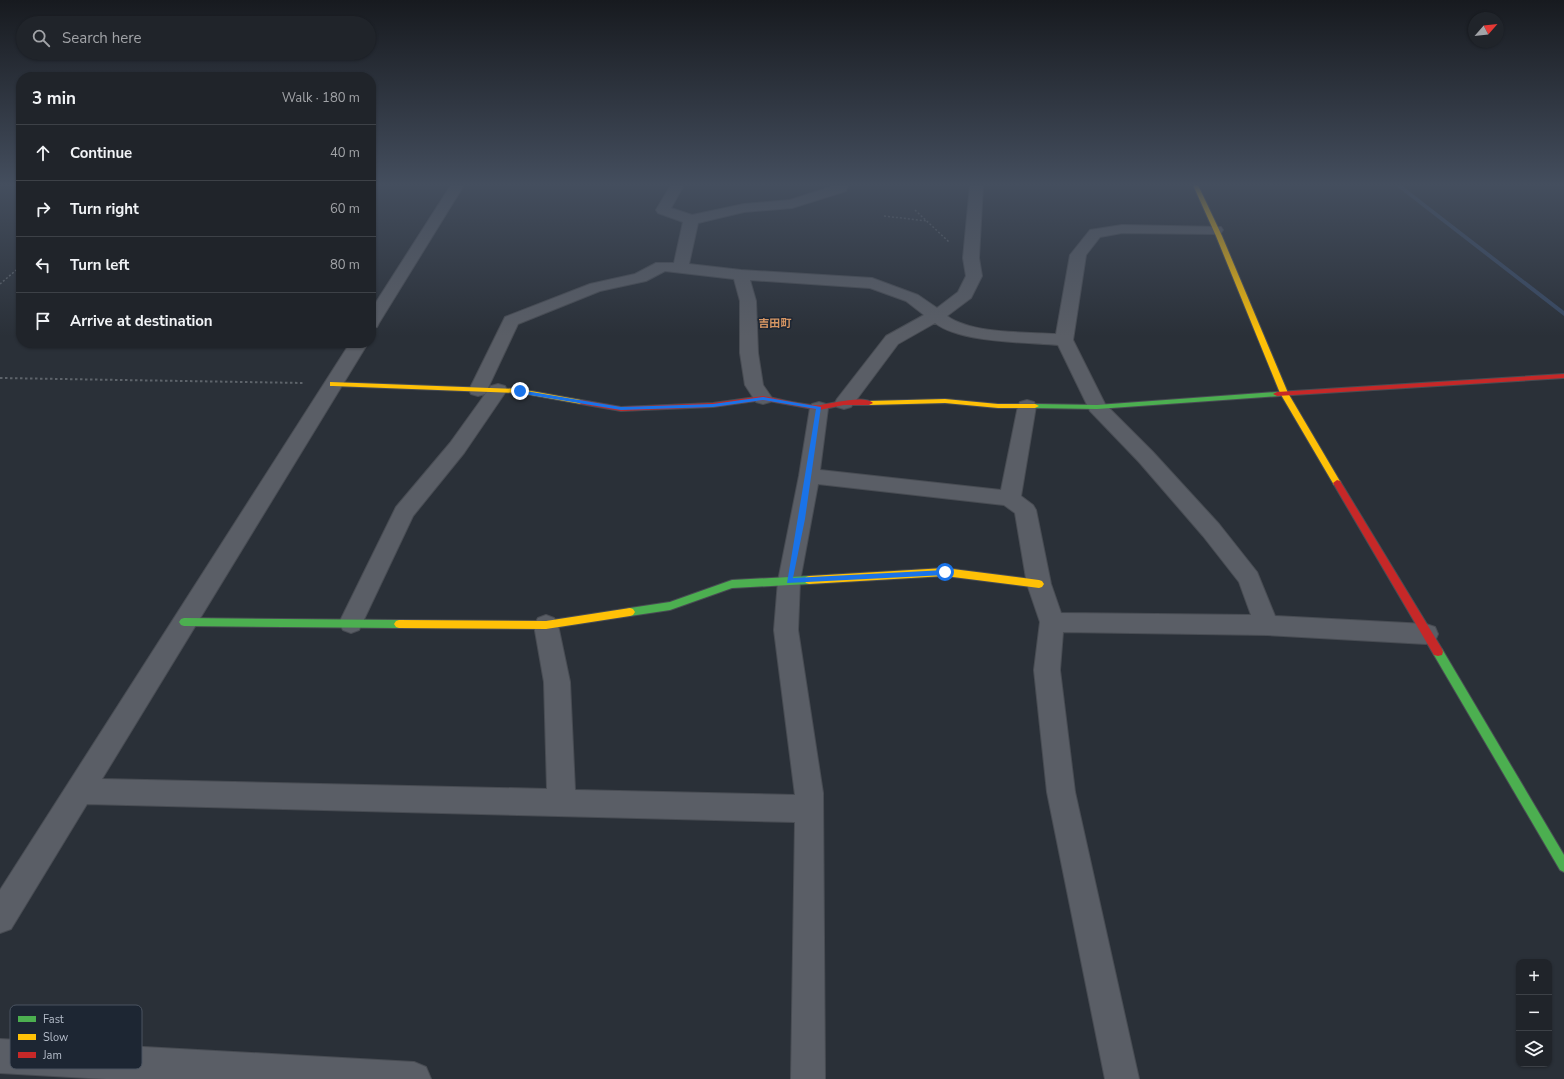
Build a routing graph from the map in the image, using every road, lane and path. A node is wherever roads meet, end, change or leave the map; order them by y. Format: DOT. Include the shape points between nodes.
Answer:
graph roads {
  1 [pos="425,235"];
  2 [pos="687,235"];
  3 [pos="943,235"];
  4 [pos="974,235"];
  5 [pos="1092,235"];
  6 [pos="1218,235"];
  7 [pos="972,262"];
  8 [pos="680,268"];
  9 [pos="16,270"];
  10 [pos="741,275"];
  11 [pos="0,284"];
  12 [pos="376,315"];
  13 [pos="935,316"];
  14 [pos="1064,340"];
  15 [pos="356,348"];
  16 [pos="1564,376"];
  17 [pos="0,378"];
  18 [pos="334,384"];
  19 [pos="488,390"];
  20 [pos="1284,393"];
  21 [pos="763,398"];
  22 [pos="831,406"];
  23 [pos="1027,406"];
  24 [pos="1097,407"];
  25 [pos="809,476"];
  26 [pos="1010,498"];
  27 [pos="789,581"];
  28 [pos="1039,584"];
  29 [pos="184,622"];
  30 [pos="1052,622"];
  31 [pos="351,623"];
  32 [pos="546,625"];
  33 [pos="1267,625"];
  34 [pos="1426,634"];
  35 [pos="78,791"];
  36 [pos="561,803"];
  37 [pos="809,809"];
  38 [pos="1564,866"];
  39 [pos="0,918"];
  40 [pos="0,1056"];
  41 [pos="10,1057"];
  42 [pos="142,1064"];
  43 [pos="414,1079"];
  44 [pos="808,1079"];
  45 [pos="1122,1079"];
  1 -- 12 [label="street"];
  2 -- 8 [label="street"];
  3 -- 7 [label="path"];
  4 -- 7 [label="street"];
  5 -- 14 [label="street" via="1078,255"];
  6 -- 20 [label="street"];
  7 -- 13 [label="street" via="974,276 965,295"];
  8 -- 10 [label="street"];
  8 -- 19 [label="street" via="662,266 640,278 596,287 511,321"];
  9 -- 11 [label="path"];
  10 -- 13 [label="street" via="872,283 912,298"];
  10 -- 21 [label="street" via="748,301 754,385"];
  13 -- 14 [label="street" via="950,326 987,334"];
  13 -- 22 [label="street" via="892,340"];
  14 -- 24 [label="street"];
  15 -- 18 [label="street"];
  16 -- 20 [label="street"];
  17 -- 18 [label="path"];
  18 -- 19 [label="street"];
  18 -- 29 [label="street"];
  19 -- 21 [label="street" via="520,391 621,408 713,406"];
  19 -- 31 [label="street" via="457,448 404,512"];
  20 -- 24 [label="street"];
  20 -- 34 [label="street"];
  21 -- 22 [label="street"];
  22 -- 23 [label="street" via="945,401"];
  22 -- 25 [label="street"];
  23 -- 24 [label="street"];
  23 -- 26 [label="street"];
  24 -- 33 [label="street" via="1151,462 1249,578"];
  25 -- 26 [label="street"];
  25 -- 27 [label="street"];
  26 -- 28 [label="street" via="1025,510"];
  27 -- 28 [label="street" via="945,572"];
  27 -- 32 [label="street" via="732,584 670,606"];
  27 -- 37 [label="street" via="786,630 809,793"];
  28 -- 30 [label="street"];
  29 -- 31 [label="street"];
  29 -- 35 [label="street"];
  30 -- 33 [label="street"];
  30 -- 45 [label="street" via="1048,670 1061,792"];
  31 -- 32 [label="street"];
  32 -- 36 [label="street" via="557,682"];
  33 -- 34 [label="street"];
  34 -- 38 [label="street"];
  35 -- 36 [label="street"];
  35 -- 39 [label="street"];
  36 -- 37 [label="street"];
  37 -- 44 [label="street"];
  40 -- 41 [label="street"];
  42 -- 43 [label="street"];
}
